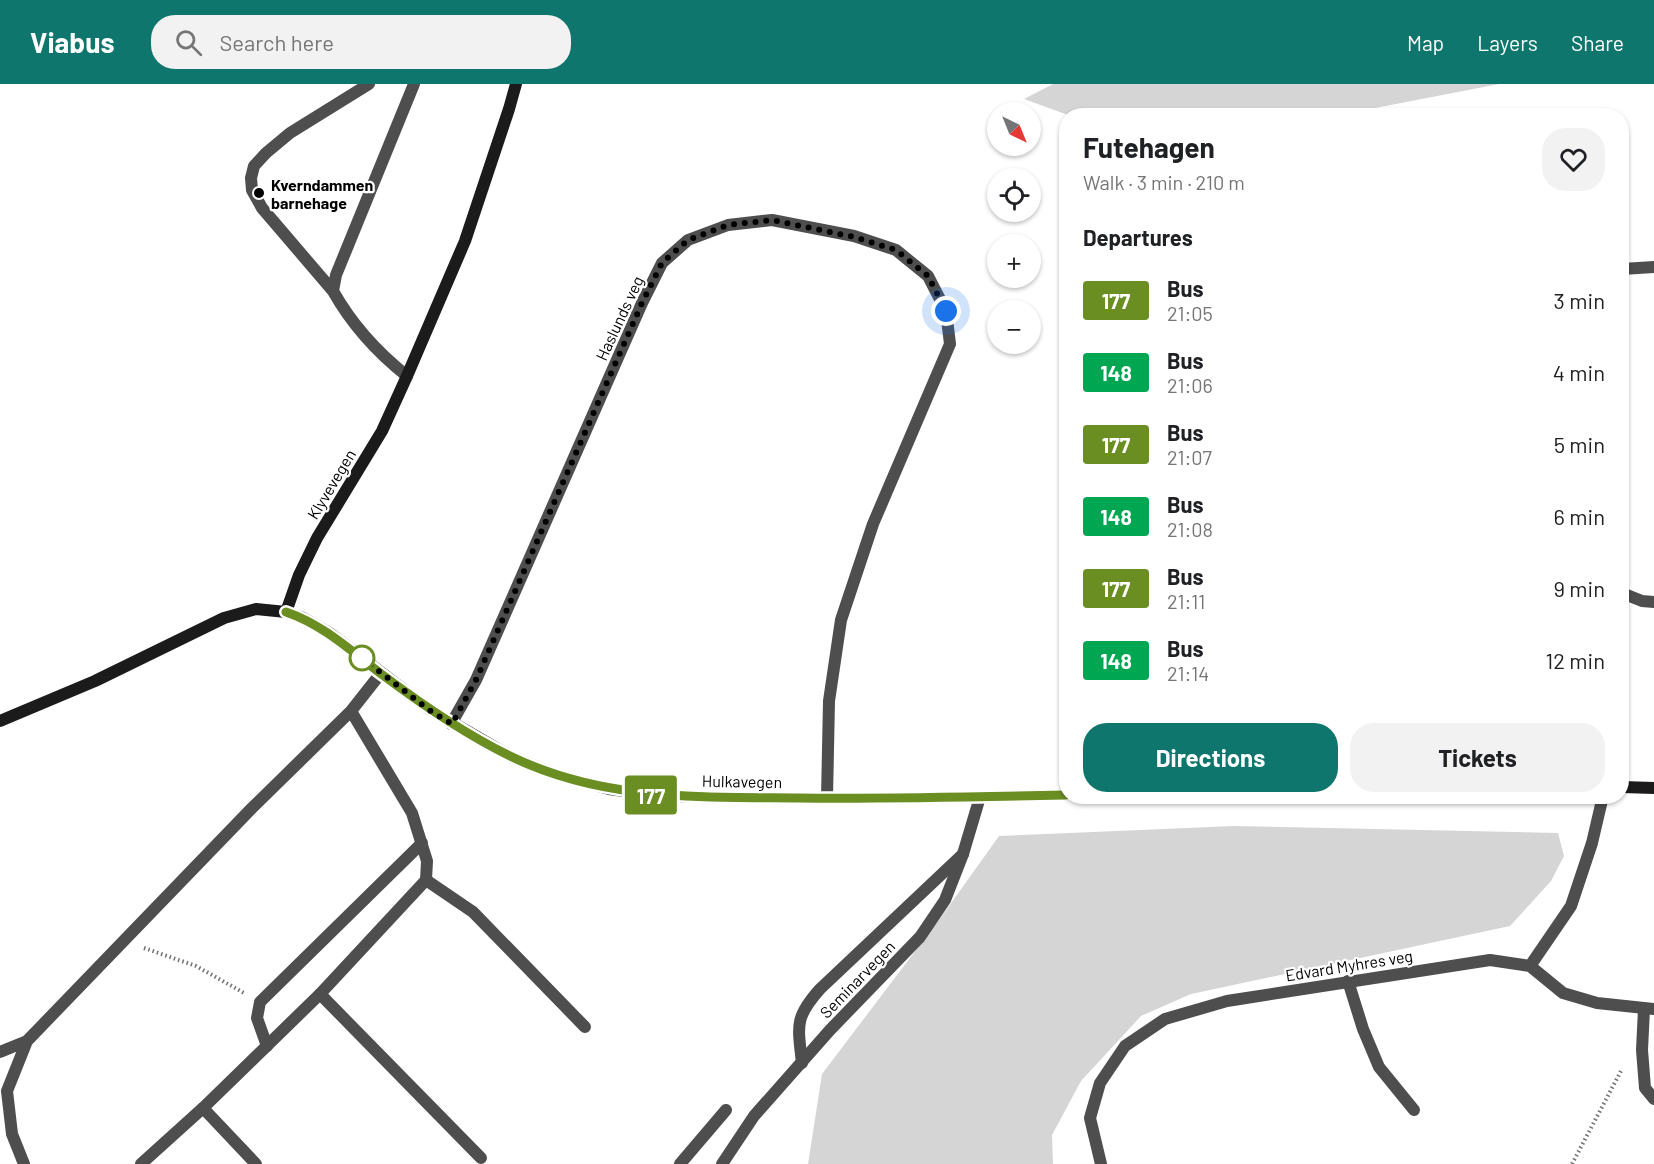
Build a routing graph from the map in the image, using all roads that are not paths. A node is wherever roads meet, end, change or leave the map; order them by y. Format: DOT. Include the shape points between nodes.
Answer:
graph roads {
  1 [pos="369,84"];
  2 [pos="414,84"];
  3 [pos="516,84"];
  4 [pos="1654,267"];
  5 [pos="1629,269"];
  6 [pos="333,291"];
  7 [pos="407,376"];
  8 [pos="1629,596"];
  9 [pos="1654,602"];
  10 [pos="286,612"];
  11 [pos="381,673"];
  12 [pos="351,711"];
  13 [pos="0,721"];
  14 [pos="452,724"];
  15 [pos="1629,787"];
  16 [pos="1654,788"];
  17 [pos="1059,795"];
  18 [pos="980,797"];
  19 [pos="827,798"];
  20 [pos="1601,804"];
  21 [pos="422,843"];
  22 [pos="963,854"];
  23 [pos="426,880"];
  24 [pos="1530,966"];
  25 [pos="1348,981"];
  26 [pos="320,994"];
  27 [pos="1649,1009"];
  28 [pos="585,1027"];
  29 [pos="27,1041"];
  30 [pos="267,1046"];
  31 [pos="0,1052"];
  32 [pos="802,1063"];
  33 [pos="1654,1099"];
  34 [pos="203,1108"];
  35 [pos="726,1110"];
  36 [pos="1414,1110"];
  37 [pos="481,1158"];
  38 [pos="24,1164"];
  39 [pos="141,1164"];
  40 [pos="256,1164"];
  41 [pos="680,1164"];
  42 [pos="722,1164"];
  43 [pos="1101,1164"];
  1 -- 6 [label="street" via="290,133 254,166 251,178 252,190 262,208"];
  2 -- 6 [label="street" via="336,275"];
  3 -- 7 [label="main road, Klyvevegen" via="465,241"];
  4 -- 5 [label="street"];
  6 -- 7 [label="street" via="386,360"];
  7 -- 10 [label="main road, Klyvevegen" via="382,431 317,538"];
  8 -- 9 [label="street"];
  10 -- 11 [label="main road, Hulkavegen" via="331,634"];
  10 -- 13 [label="main road" via="256,609 224,618 95,681"];
  11 -- 12 [label="street"];
  11 -- 14 [label="main road, Hulkavegen"];
  12 -- 21 [label="street" via="412,813"];
  12 -- 29 [label="street"];
  14 -- 19 [label="main road, Hulkavegen" via="512,757 609,789 661,796"];
  14 -- 19 [label="street, Haslunds veg" via="476,680 662,263 688,240 728,225 772,220 896,250 928,276 946,311 950,344 873,524 841,620 829,701"];
  15 -- 16 [label="main road"];
  17 -- 18 [label="main road, Hulkavegen"];
  18 -- 19 [label="main road, Hulkavegen"];
  18 -- 22 [label="street, Seminarvegen"];
  20 -- 24 [label="street" via="1571,906"];
  21 -- 23 [label="street" via="427,861"];
  21 -- 30 [label="street" via="260,1002 257,1018"];
  22 -- 32 [label="street, Seminarvegen" via="945,900 920,937"];
  22 -- 32 [label="street" via="805,1006 798,1020"];
  23 -- 26 [label="street"];
  23 -- 28 [label="street" via="473,912"];
  24 -- 25 [label="street, Edvard Myhres veg" via="1490,960"];
  24 -- 27 [label="street" via="1563,993 1597,1003"];
  25 -- 36 [label="street" via="1379,1067"];
  25 -- 43 [label="street, Edvard Myhres veg" via="1216,1004 1165,1019 1125,1046 1100,1083 1090,1118"];
  26 -- 30 [label="street"];
  26 -- 37 [label="street"];
  27 -- 33 [label="street" via="1642,1050 1645,1088"];
  29 -- 31 [label="street"];
  29 -- 38 [label="street" via="7,1092 12,1134"];
  30 -- 34 [label="street"];
  32 -- 42 [label="street, Seminarvegen" via="754,1116"];
  34 -- 39 [label="street"];
  34 -- 40 [label="street"];
  35 -- 41 [label="street"];
}
